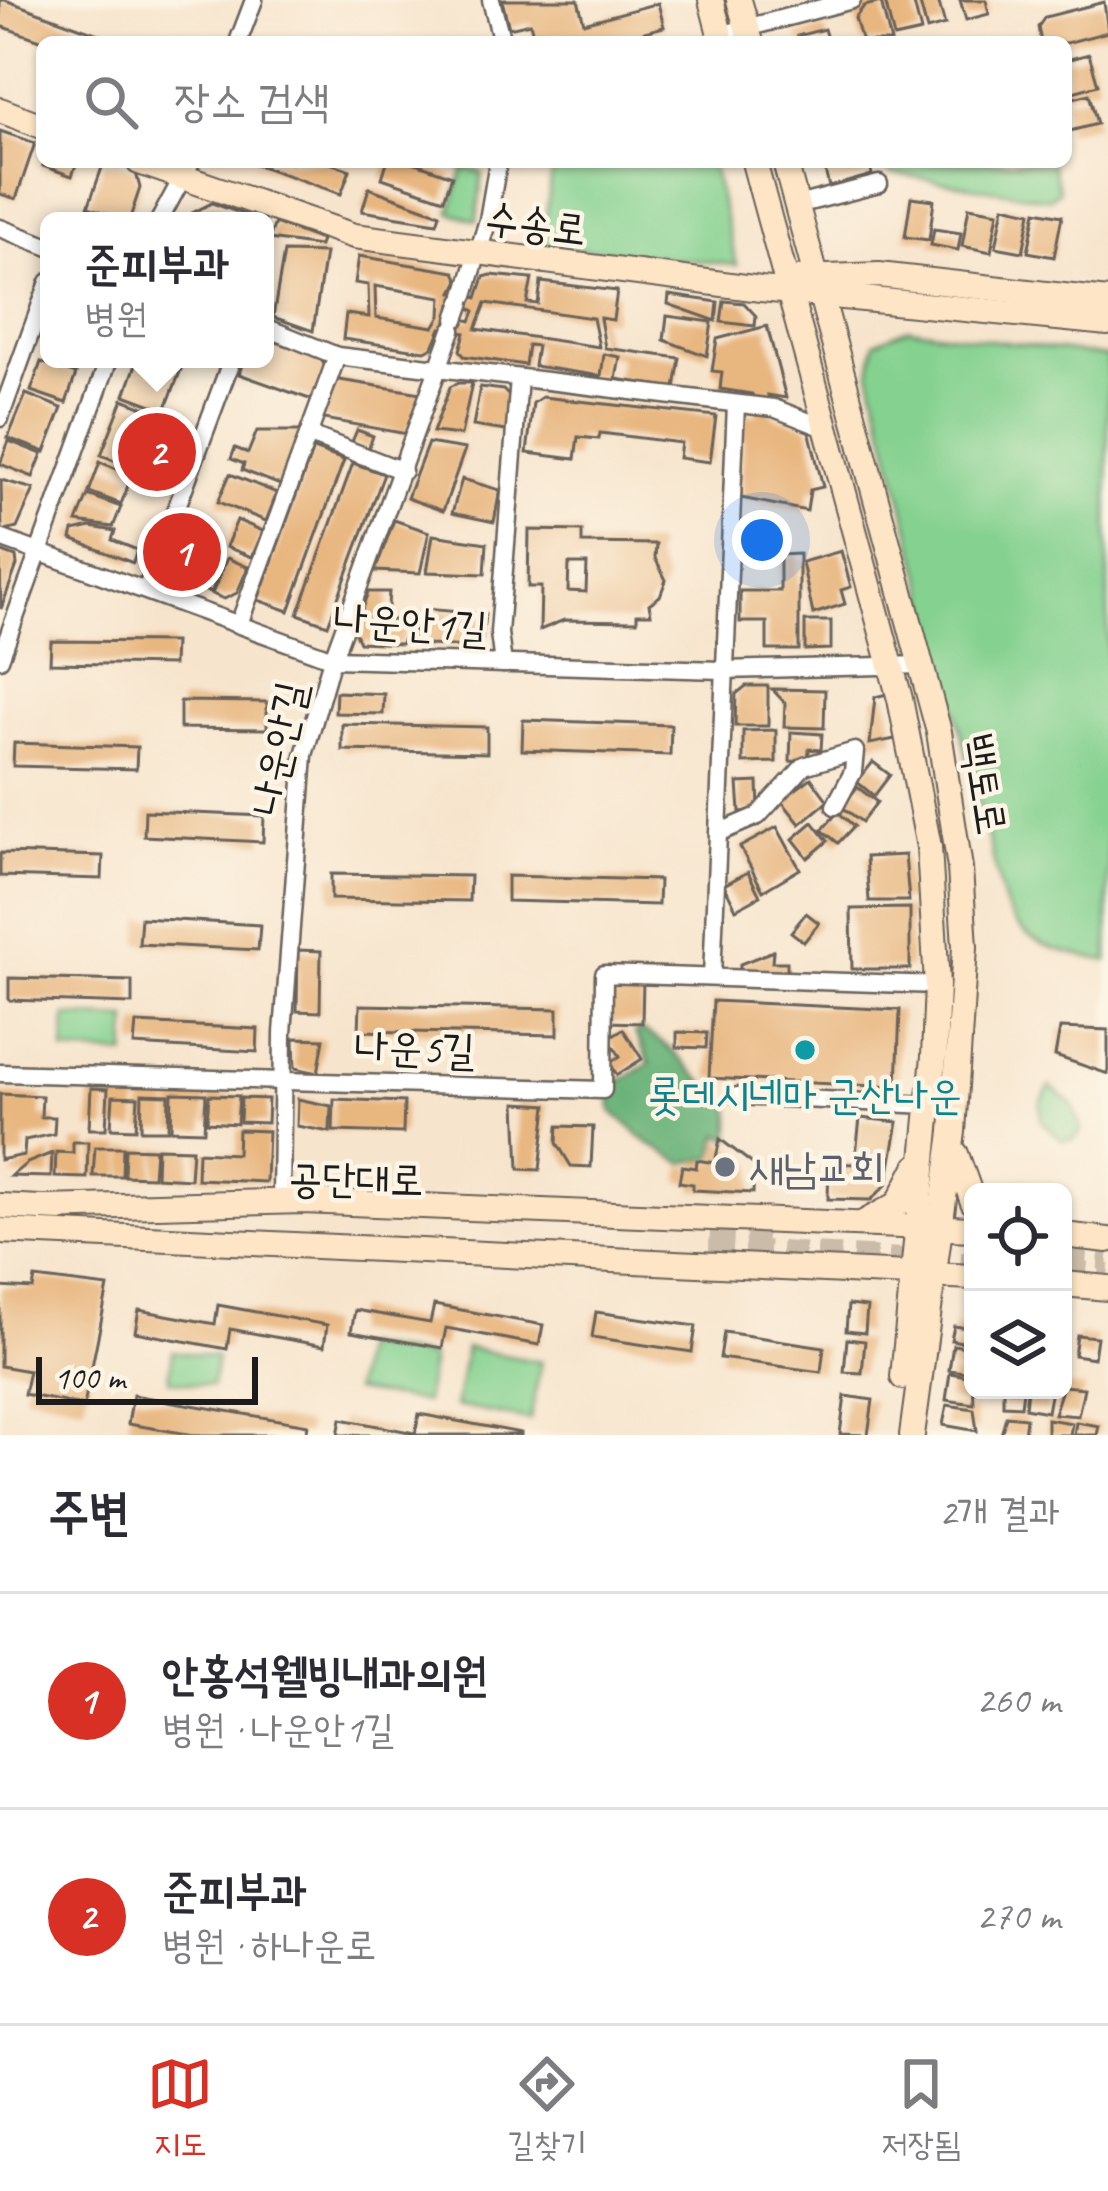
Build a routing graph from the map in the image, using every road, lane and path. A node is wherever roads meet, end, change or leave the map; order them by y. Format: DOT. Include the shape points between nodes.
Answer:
graph roads {
  1 [pos="254,0"];
  2 [pos="491,0"];
  3 [pos="711,0"];
  4 [pos="739,0"];
  5 [pos="852,0"];
  6 [pos="749,35"];
  7 [pos="240,36"];
  8 [pos="500,36"];
  9 [pos="720,36"];
  10 [pos="0,110"];
  11 [pos="36,124"];
  12 [pos="496,168"];
  13 [pos="756,168"];
  14 [pos="787,168"];
  15 [pos="185,170"];
  16 [pos="879,184"];
  17 [pos="797,205"];
  18 [pos="164,212"];
  19 [pos="0,228"];
  20 [pos="40,244"];
  21 [pos="476,256"];
  22 [pos="788,286"];
  23 [pos="818,286"];
  24 [pos="1108,301"];
  25 [pos="910,302"];
  26 [pos="40,307"];
  27 [pos="1108,322"];
  28 [pos="274,332"];
  29 [pos="337,356"];
  30 [pos="839,365"];
  31 [pos="106,368"];
  32 [pos="229,368"];
  33 [pos="439,369"];
  34 [pos="519,378"];
  35 [pos="736,404"];
  36 [pos="0,418"];
  37 [pos="826,429"];
  38 [pos="310,435"];
  39 [pos="403,471"];
  40 [pos="0,538"];
  41 [pos="41,551"];
  42 [pos="146,590"];
  43 [pos="238,624"];
  44 [pos="3,638"];
  45 [pos="0,659"];
  46 [pos="333,659"];
  47 [pos="503,664"];
  48 [pos="922,665"];
  49 [pos="891,668"];
  50 [pos="722,670"];
  51 [pos="835,806"];
  52 [pos="718,833"];
  53 [pos="712,977"];
  54 [pos="937,985"];
  55 [pos="0,1073"];
  56 [pos="283,1080"];
  57 [pos="737,1096"];
  58 [pos="929,1112"];
  59 [pos="952,1132"];
  60 [pos="967,1183"];
  61 [pos="281,1201"];
  62 [pos="0,1206"];
  63 [pos="45,1208"];
  64 [pos="854,1224"];
  65 [pos="930,1227"];
  66 [pos="964,1229"];
  67 [pos="0,1231"];
  68 [pos="1072,1236"];
  69 [pos="1108,1240"];
  70 [pos="848,1269"];
  71 [pos="925,1274"];
  72 [pos="964,1276"];
  73 [pos="1072,1285"];
  74 [pos="1108,1288"];
  75 [pos="906,1360"];
  76 [pos="896,1435"];
  77 [pos="912,1435"];
  1 -- 7 [label="street"];
  2 -- 8 [label="street"];
  3 -- 9 [label="street"];
  4 -- 6 [label="street"];
  5 -- 6 [label="street"];
  10 -- 11 [label="street"];
  12 -- 21 [label="street, 나운안길"];
  13 -- 22 [label="street, 백토로"];
  14 -- 17 [label="street, 백토로"];
  15 -- 18 [label="street"];
  15 -- 21 [label="street, 수송로" via="353,236"];
  16 -- 17 [label="street"];
  17 -- 23 [label="street, 백토로"];
  19 -- 20 [label="street"];
  21 -- 22 [label="street, 수송로"];
  21 -- 33 [label="street, 나운안길"];
  22 -- 23 [label="street, 수송로"];
  22 -- 37 [label="street, 백토로"];
  23 -- 24 [label="street, 수송로" via="880,275"];
  23 -- 25 [label="street, 수송로"];
  23 -- 30 [label="street, 백토로"];
  25 -- 27 [label="street, 수송로"];
  25 -- 30 [label="street" via="850,316"];
  26 -- 36 [label="street"];
  28 -- 29 [label="street"];
  29 -- 33 [label="street"];
  29 -- 38 [label="street"];
  30 -- 48 [label="street, 백토로"];
  31 -- 41 [label="street"];
  32 -- 42 [label="street"];
  33 -- 34 [label="street"];
  33 -- 39 [label="street, 나운안길"];
  34 -- 35 [label="street"];
  34 -- 47 [label="street"];
  35 -- 37 [label="street" via="802,415"];
  35 -- 50 [label="street"];
  37 -- 49 [label="street, 백토로"];
  38 -- 39 [label="street"];
  38 -- 43 [label="street"];
  39 -- 46 [label="street, 나운안길"];
  40 -- 41 [label="street, 나운안1길"];
  41 -- 42 [label="street, 나운안1길"];
  41 -- 44 [label="street"];
  42 -- 43 [label="street, 나운안1길"];
  43 -- 46 [label="street, 나운안1길"];
  44 -- 45 [label="street"];
  46 -- 47 [label="street, 나운안1길"];
  46 -- 56 [label="street, 나운안길" via="297,799"];
  47 -- 50 [label="street, 나운안1길"];
  48 -- 49 [label="street, 나운안1길"];
  48 -- 59 [label="street, 백토로" via="943,754 964,918"];
  49 -- 50 [label="street, 나운안1길"];
  49 -- 54 [label="street, 백토로" via="929,847"];
  50 -- 52 [label="street"];
  51 -- 52 [label="street" via="856,751 804,766 758,816"];
  52 -- 53 [label="street"];
  53 -- 54 [label="street"];
  53 -- 56 [label="street, 나운5길" via="604,974 603,1090"];
  54 -- 58 [label="street, 백토로"];
  55 -- 56 [label="street, 나운5길"];
  56 -- 61 [label="street, 나운안길"];
  57 -- 58 [label="street"];
  58 -- 64 [label="street" via="903,1198"];
  58 -- 65 [label="street, 백토로"];
  59 -- 60 [label="street"];
  59 -- 65 [label="street, 백토로"];
  61 -- 63 [label="street"];
  61 -- 64 [label="street"];
  62 -- 63 [label="street, 공단대로"];
  63 -- 67 [label="street, 공단대로" via="710,1241"];
  64 -- 65 [label="street"];
  65 -- 66 [label="street"];
  65 -- 71 [label="street, 백토로"];
  67 -- 70 [label="street"];
  68 -- 69 [label="street"];
  70 -- 71 [label="street"];
  70 -- 75 [label="street" via="876,1276 895,1292"];
  71 -- 72 [label="street"];
  71 -- 75 [label="street, 백토로"];
  71 -- 77 [label="street, 백토로"];
  73 -- 74 [label="street"];
  75 -- 76 [label="street, 백토로"];
}
